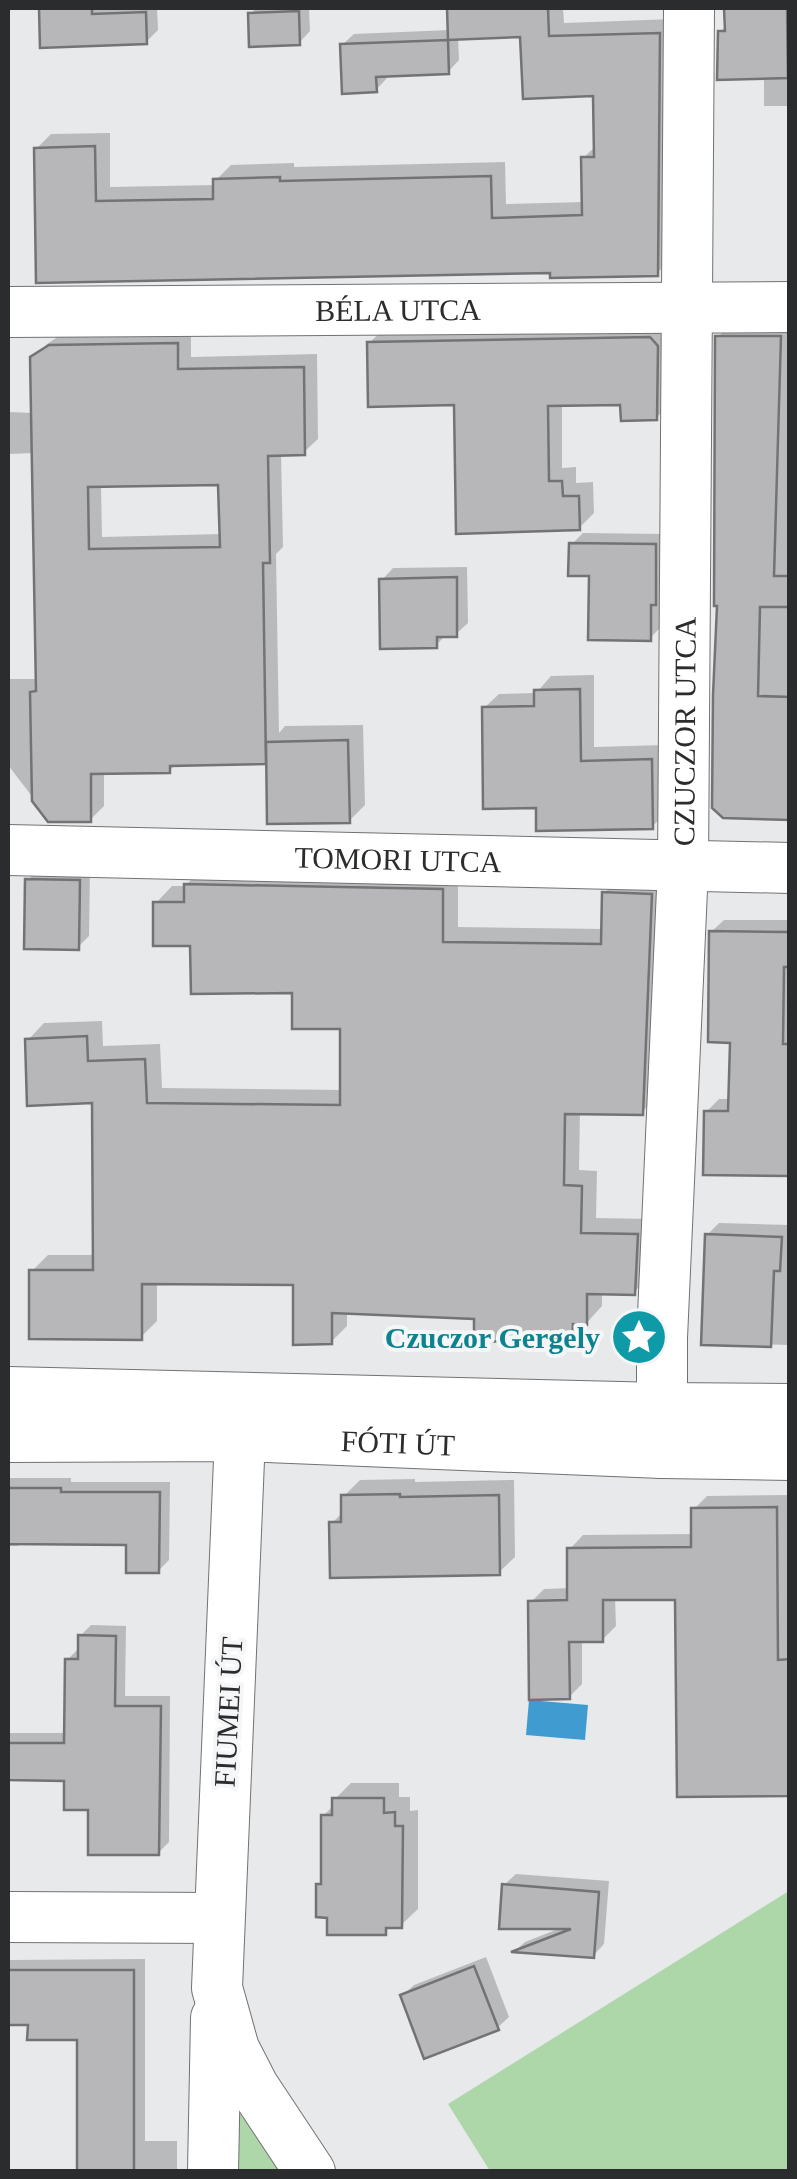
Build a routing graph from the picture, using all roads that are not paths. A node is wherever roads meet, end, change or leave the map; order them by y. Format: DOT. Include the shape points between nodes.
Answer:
graph roads {
  1 [pos="689,8"];
  2 [pos="790,307"];
  3 [pos="685,308"];
  4 [pos="8,312"];
  5 [pos="8,850"];
  6 [pos="683,866"];
  7 [pos="790,868"];
  8 [pos="8,1392"];
  9 [pos="790,1409"];
  10 [pos="662,1431"];
  11 [pos="240,1436"];
  12 [pos="8,1437"];
  13 [pos="790,1456"];
  14 [pos="8,1917"];
  15 [pos="219,1918"];
  16 [pos="217,1988"];
  17 [pos="212,2172"];
  18 [pos="310,2172"];
  1 -- 3 [label="street, CZUCZOR UTCA"];
  2 -- 3 [label="street, BÉLA UTCA"];
  3 -- 4 [label="street, BÉLA UTCA"];
  3 -- 6 [label="street, CZUCZOR UTCA"];
  5 -- 6 [label="street, TOMORI UTCA"];
  6 -- 7 [label="street, TOMORI UTCA"];
  6 -- 10 [label="street, CZUCZOR UTCA"];
  8 -- 10 [label="street, FÓTI ÚT"];
  9 -- 10 [label="street, FÓTI ÚT"];
  10 -- 11 [label="street, FÓTI ÚT"];
  10 -- 13 [label="street, FÓTI ÚT"];
  11 -- 12 [label="street, FÓTI ÚT"];
  11 -- 15 [label="street, FIUMEI ÚT"];
  14 -- 15 [label="street"];
  15 -- 16 [label="street, FIUMEI ÚT"];
  16 -- 17 [label="street, FIUMEI ÚT"];
  16 -- 18 [label="street, FIUMEI ÚT" via="234,2049"];
}
